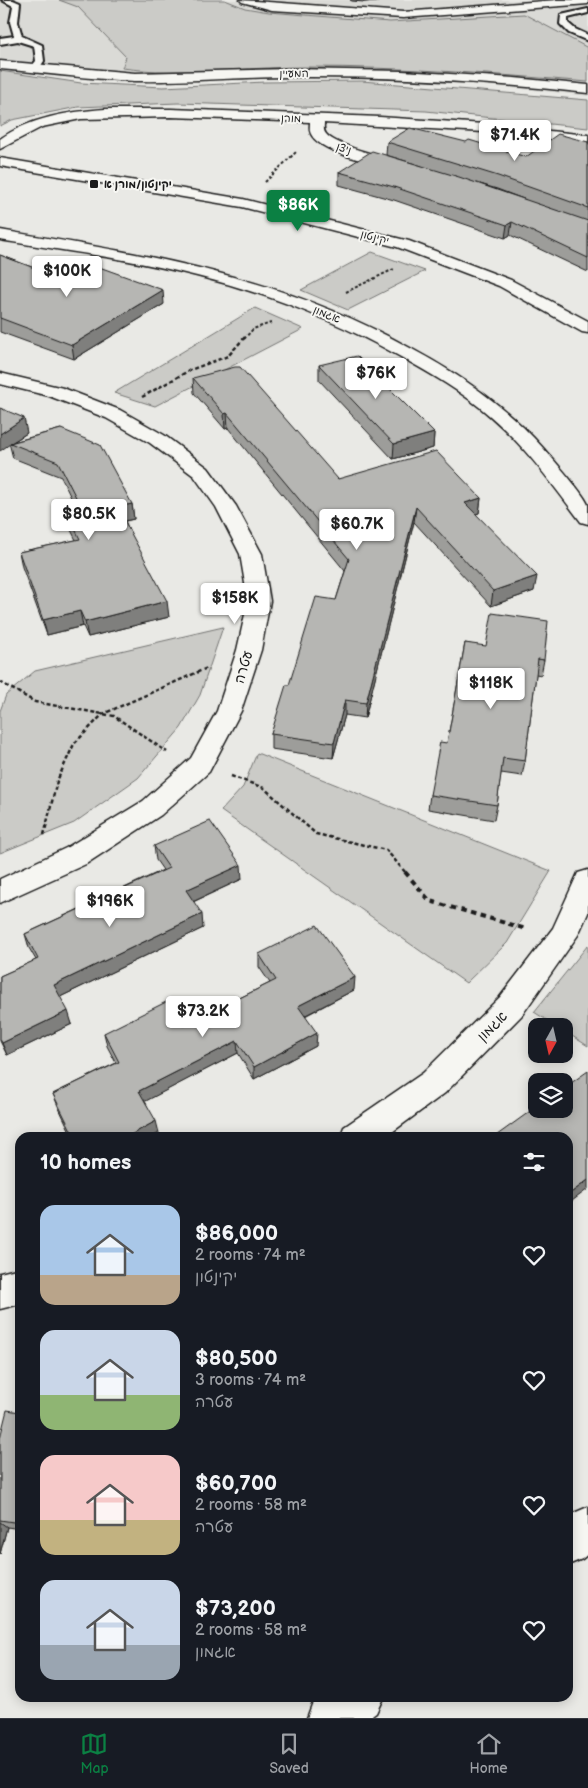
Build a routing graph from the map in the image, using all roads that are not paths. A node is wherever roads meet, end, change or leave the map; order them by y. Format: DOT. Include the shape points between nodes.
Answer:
graph roads {
  1 [pos="6,0"];
  2 [pos="246,0"];
  3 [pos="588,1"];
  4 [pos="588,11"];
  5 [pos="572,31"];
  6 [pos="588,33"];
  7 [pos="19,38"];
  8 [pos="588,38"];
  9 [pos="0,41"];
  10 [pos="0,65"];
  11 [pos="35,68"];
  12 [pos="588,89"];
  13 [pos="317,126"];
  14 [pos="588,139"];
  15 [pos="0,145"];
  16 [pos="0,162"];
  17 [pos="416,170"];
  18 [pos="0,235"];
  19 [pos="588,328"];
  20 [pos="0,378"];
  21 [pos="588,518"];
  22 [pos="588,881"];
  23 [pos="0,892"];
  24 [pos="365,1132"];
  25 [pos="15,1287"];
  26 [pos="0,1291"];
  27 [pos="588,1527"];
  28 [pos="573,1540"];
  29 [pos="355,1702"];
  30 [pos="328,1718"];
  1 -- 7 [label="lane" via="17,5 13,15"];
  2 -- 3 [label="street" via="272,7 404,15"];
  4 -- 5 [label="lane" via="564,17 564,24"];
  5 -- 6 [label="lane"];
  5 -- 8 [label="lane"];
  7 -- 9 [label="lane"];
  7 -- 11 [label="lane" via="38,45 40,61"];
  10 -- 11 [label="street, המעיין"];
  11 -- 12 [label="street, המעיין" via="137,77 288,72 402,74"];
  13 -- 14 [label="street, מורן" via="465,126"];
  13 -- 15 [label="street, מורן" via="171,113 101,114 40,124 22,130"];
  13 -- 17 [label="street, ניצן" via="321,138 336,147"];
  16 -- 19 [label="street, יקינטון" via="243,203 353,230 428,253 505,284"];
  18 -- 21 [label="street, אגמון" via="189,270 262,289 390,343 452,379 507,421 545,462"];
  20 -- 23 [label="street, עטרה" via="56,392 113,414 157,438 201,472 226,506 251,554 259,601 249,650 229,711 200,765 152,808 76,856"];
  22 -- 24 [label="street, אגמון" via="564,935 512,1006 434,1084"];
  25 -- 26 [label="street"];
  27 -- 28 [label="street"];
  29 -- 30 [label="street"];
}
